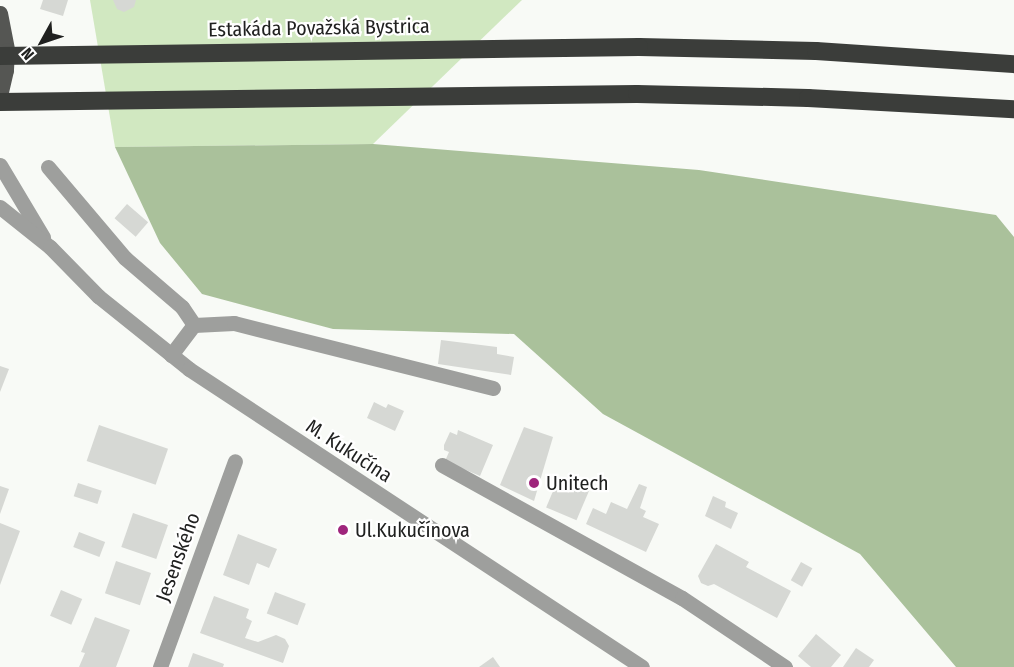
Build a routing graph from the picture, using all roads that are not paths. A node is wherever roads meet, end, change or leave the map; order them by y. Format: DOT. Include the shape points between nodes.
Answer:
graph roads {
  1 [pos="0,13"];
  2 [pos="0,56"];
  3 [pos="1014,64"];
  4 [pos="0,95"];
  5 [pos="0,102"];
  6 [pos="1014,109"];
  7 [pos="0,165"];
  8 [pos="48,167"];
  9 [pos="0,207"];
  10 [pos="50,247"];
  11 [pos="194,325"];
  12 [pos="171,354"];
  13 [pos="493,388"];
  14 [pos="236,461"];
  15 [pos="441,465"];
  16 [pos="160,667"];
  17 [pos="642,667"];
  18 [pos="785,667"];
  1 -- 4 [label="main road" via="7,50"];
  2 -- 3 [label="highway, Estakáda Považská Bystrica, bridge" via="639,47 816,51"];
  5 -- 6 [label="highway" via="637,94"];
  7 -- 10 [label="street, M. Kukučína"];
  8 -- 11 [label="street" via="125,258 182,308"];
  9 -- 10 [label="street, M. Kukučína"];
  10 -- 12 [label="street, M. Kukučína" via="98,296"];
  11 -- 12 [label="street"];
  11 -- 13 [label="street" via="234,323"];
  12 -- 17 [label="street, M. Kukučína" via="270,424"];
  14 -- 16 [label="street, Jesenského"];
  15 -- 18 [label="street" via="682,598"];
}
